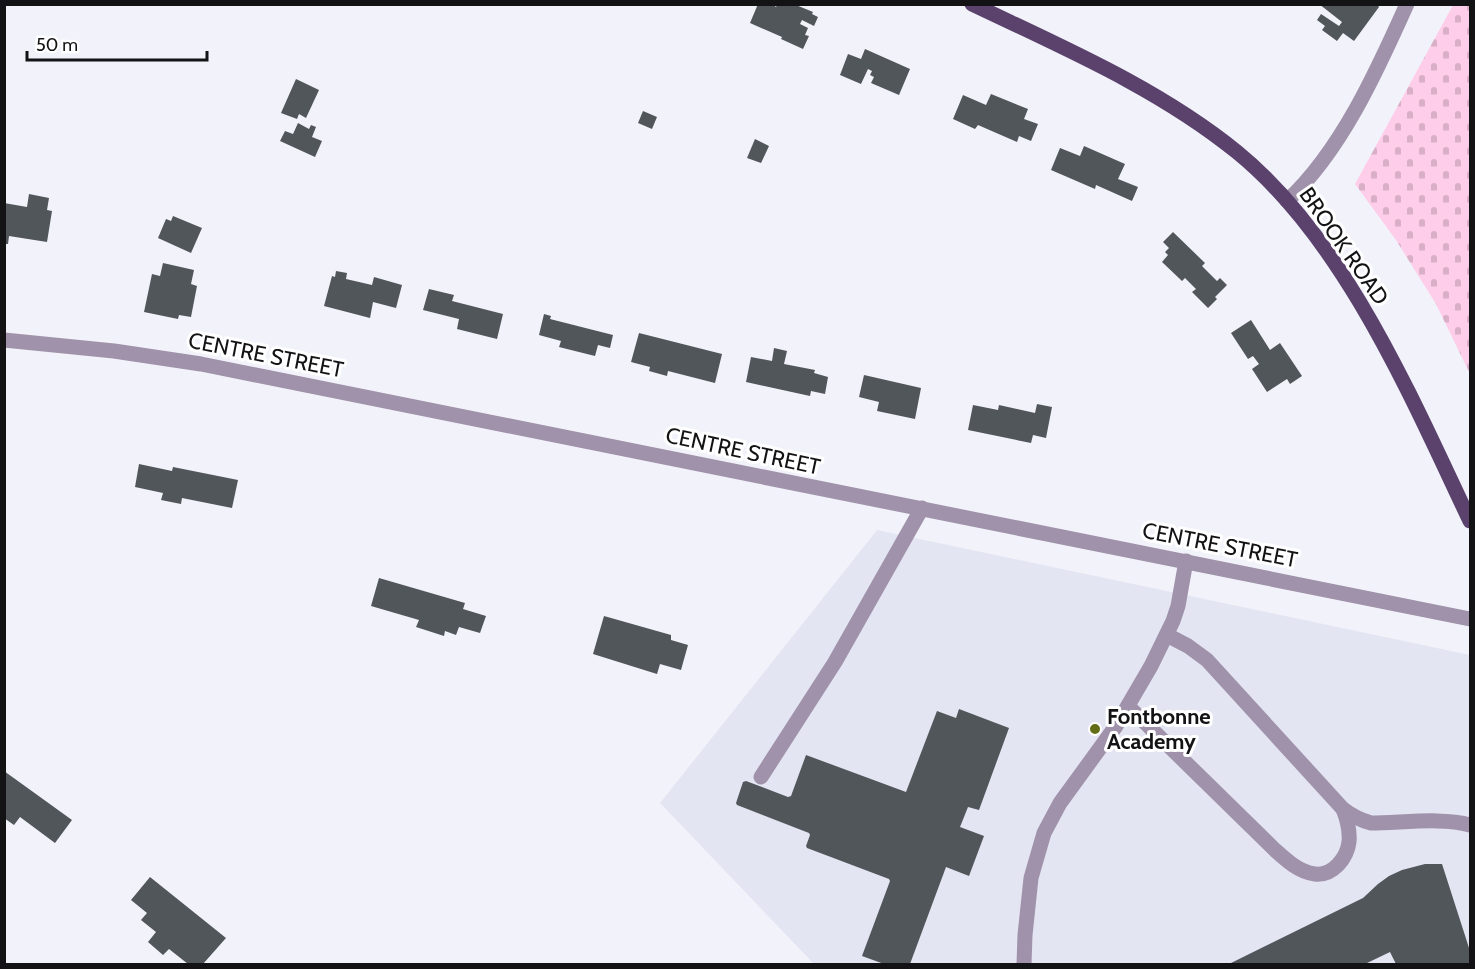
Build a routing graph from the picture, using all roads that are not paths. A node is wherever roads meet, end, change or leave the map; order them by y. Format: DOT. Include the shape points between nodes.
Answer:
graph roads {
  1 [pos="972,4"];
  2 [pos="1407,4"];
  3 [pos="1287,201"];
  4 [pos="4,340"];
  5 [pos="922,508"];
  6 [pos="1470,521"];
  7 [pos="1186,561"];
  8 [pos="1470,619"];
  9 [pos="1167,635"];
  10 [pos="1128,706"];
  11 [pos="761,777"];
  12 [pos="1342,809"];
  13 [pos="1470,825"];
  14 [pos="1024,964"];
  1 -- 3 [label="main road, BROOK ROAD" via="1170,104 1255,168"];
  2 -- 3 [label="street" via="1351,117 1316,171"];
  3 -- 6 [label="main road, BROOK ROAD" via="1337,268 1372,326"];
  4 -- 5 [label="street, CENTRE STREET" via="201,364"];
  5 -- 7 [label="street, CENTRE STREET"];
  5 -- 11 [label="street" via="835,662"];
  7 -- 8 [label="street, CENTRE STREET"];
  7 -- 9 [label="street" via="1178,606"];
  9 -- 10 [label="street"];
  9 -- 12 [label="street" via="1207,660"];
  10 -- 12 [label="street" via="1275,850 1306,872 1326,873 1341,861 1349,840"];
  10 -- 14 [label="street" via="1060,803 1044,833 1031,878"];
  12 -- 13 [label="street" via="1371,822 1448,821"];
}
